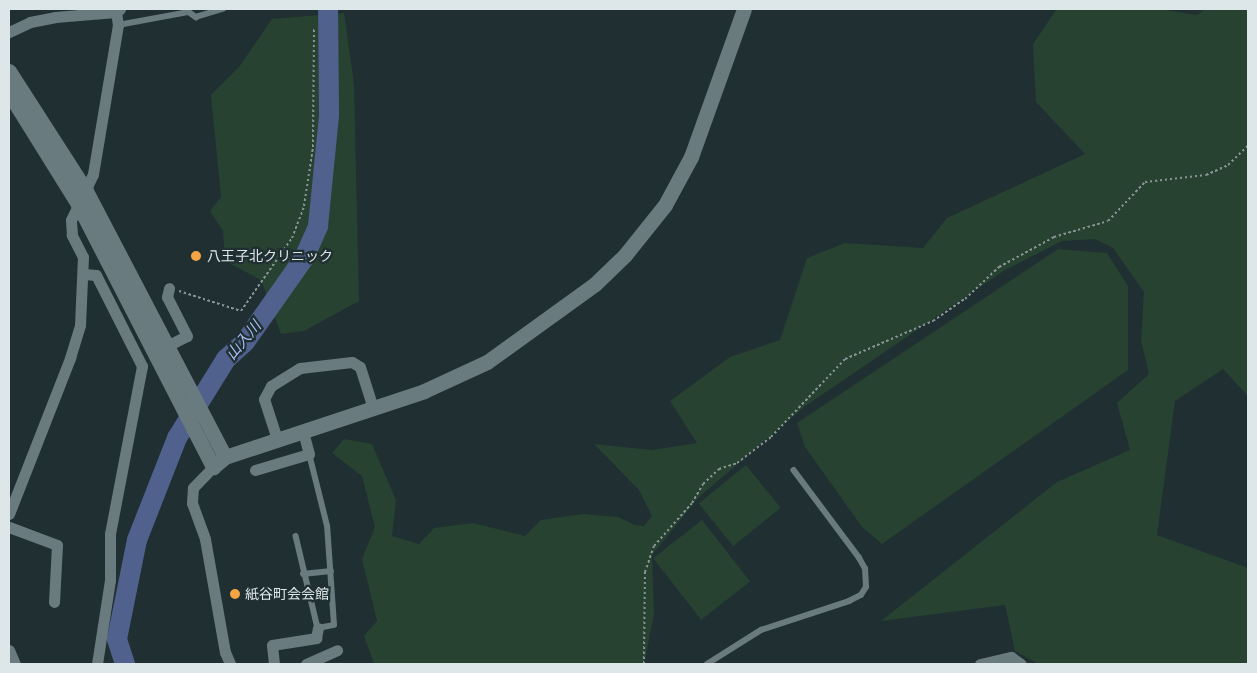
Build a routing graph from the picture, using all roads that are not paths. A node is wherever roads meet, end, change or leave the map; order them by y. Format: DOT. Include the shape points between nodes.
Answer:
graph roads {
  1 [pos="223,9"];
  2 [pos="744,9"];
  3 [pos="118,10"];
  4 [pos="118,25"];
  5 [pos="9,32"];
  6 [pos="9,71"];
  7 [pos="9,93"];
  8 [pos="82,198"];
  9 [pos="84,274"];
  10 [pos="169,288"];
  11 [pos="167,346"];
  12 [pos="373,408"];
  13 [pos="303,431"];
  14 [pos="277,440"];
  15 [pos="309,454"];
  16 [pos="225,457"];
  17 [pos="213,467"];
  18 [pos="255,470"];
  19 [pos="794,471"];
  20 [pos="9,514"];
  21 [pos="9,527"];
  22 [pos="296,536"];
  23 [pos="331,571"];
  24 [pos="303,574"];
  25 [pos="54,602"];
  26 [pos="318,628"];
  27 [pos="9,650"];
  28 [pos="15,664"];
  29 [pos="97,664"];
  30 [pos="230,664"];
  31 [pos="274,664"];
  32 [pos="306,664"];
  33 [pos="336,664"];
  34 [pos="707,664"];
  35 [pos="980,664"];
  36 [pos="1021,664"];
  1 -- 4 [label="lane" via="196,17 189,12"];
  2 -- 12 [label="street" via="691,157 665,205 625,255 595,284 487,362 424,391"];
  3 -- 4 [label="street"];
  3 -- 5 [label="street" via="30,22"];
  4 -- 8 [label="street" via="93,174"];
  6 -- 8 [label="street"];
  7 -- 8 [label="street"];
  8 -- 9 [label="street" via="71,220 72,236 83,257"];
  8 -- 11 [label="street"];
  8 -- 17 [label="street"];
  9 -- 20 [label="street" via="80,325 70,358"];
  9 -- 29 [label="street" via="96,275 142,366 110,534 110,580"];
  10 -- 11 [label="street" via="167,297 187,336"];
  11 -- 16 [label="street"];
  12 -- 13 [label="street"];
  12 -- 14 [label="street" via="360,367 352,362 300,368 271,386 264,400"];
  13 -- 14 [label="street"];
  13 -- 15 [label="street"];
  14 -- 16 [label="street"];
  15 -- 18 [label="street"];
  15 -- 23 [label="lane" via="327,526"];
  16 -- 17 [label="street"];
  17 -- 30 [label="street" via="193,488 192,503 206,539 225,652"];
  19 -- 34 [label="lane" via="865,568 866,586 861,595 761,630"];
  21 -- 25 [label="street" via="57,544"];
  22 -- 24 [label="lane"];
  23 -- 24 [label="lane"];
  23 -- 26 [label="lane" via="334,625"];
  24 -- 26 [label="lane"];
  26 -- 31 [label="street" via="316,638 272,645"];
  27 -- 28 [label="street"];
  32 -- 33 [label="street" via="334,652"];
  35 -- 36 [label="street" via="1011,657"];
}
